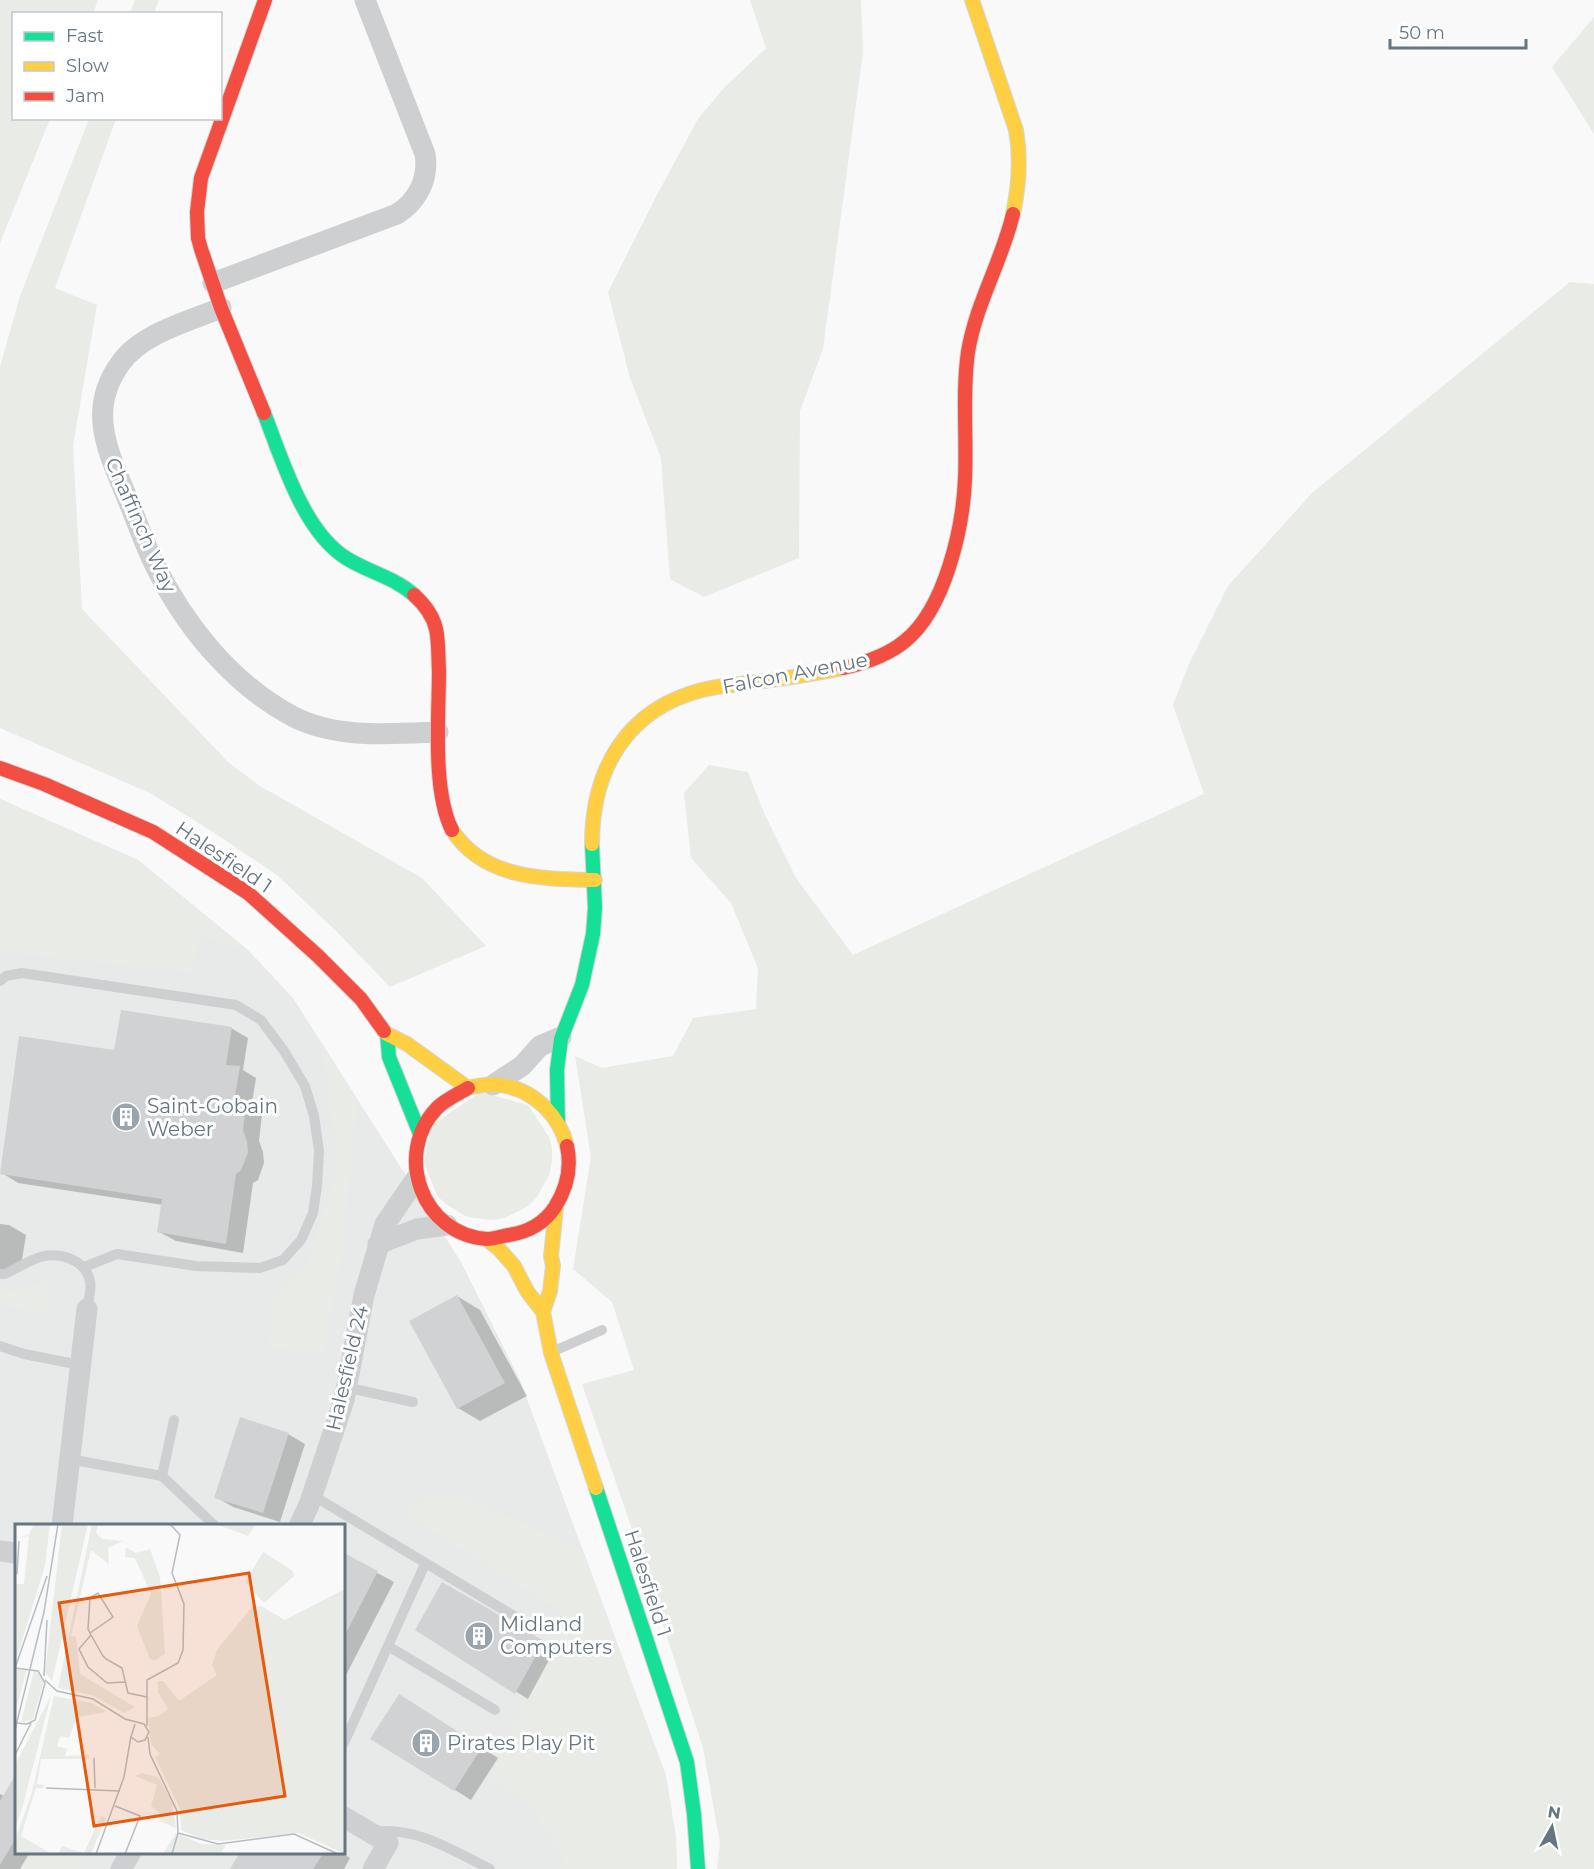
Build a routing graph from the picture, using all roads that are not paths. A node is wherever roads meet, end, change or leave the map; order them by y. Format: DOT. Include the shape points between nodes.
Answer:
graph roads {
  1 [pos="265,0"];
  2 [pos="365,0"];
  3 [pos="972,0"];
  4 [pos="222,120"];
  5 [pos="222,120"];
  6 [pos="213,283"];
  7 [pos="222,308"];
  8 [pos="438,732"];
  9 [pos="0,768"];
  10 [pos="595,880"];
  11 [pos="0,981"];
  12 [pos="387,1034"];
  13 [pos="561,1037"];
  14 [pos="493,1084"];
  15 [pos="468,1088"];
  16 [pos="558,1122"];
  17 [pos="420,1134"];
  18 [pos="416,1179"];
  19 [pos="555,1208"];
  20 [pos="447,1225"];
  21 [pos="489,1241"];
  22 [pos="378,1244"];
  23 [pos="84,1267"];
  24 [pos="0,1274"];
  25 [pos="87,1309"];
  26 [pos="543,1312"];
  27 [pos="602,1330"];
  28 [pos="0,1346"];
  29 [pos="551,1353"];
  30 [pos="80,1365"];
  31 [pos="345,1387"];
  32 [pos="413,1402"];
  33 [pos="174,1420"];
  34 [pos="69,1459"];
  35 [pos="162,1476"];
  36 [pos="312,1496"];
  37 [pos="62,1524"];
  38 [pos="213,1524"];
  39 [pos="300,1524"];
  40 [pos="0,1551"];
  41 [pos="15,1553"];
  42 [pos="425,1564"];
  43 [pos="514,1616"];
  44 [pos="388,1646"];
  45 [pos="495,1710"];
  46 [pos="345,1741"];
  47 [pos="345,1818"];
  48 [pos="369,1832"];
  49 [pos="130,1854"];
  50 [pos="121,1869"];
  51 [pos="373,1869"];
  52 [pos="490,1869"];
  53 [pos="698,1869"];
  1 -- 5 [label="street"];
  2 -- 6 [label="street" via="425,154 422,186 408,207 398,214"];
  3 -- 10 [label="street, Falcon Avenue" via="1011,108 1019,171 1010,226 971,336 964,382 964,497 945,581 914,633 882,656 836,670 693,692 642,718 620,743 602,773 592,827"];
  4 -- 6 [label="street" via="201,178 196,212 198,238"];
  6 -- 7 [label="street"];
  7 -- 8 [label="street" via="293,487 310,520 332,548 403,585 430,614 438,647"];
  7 -- 8 [label="street, Chaffinch Way" via="140,344 121,362 104,399 103,432 153,562 180,609 213,653 249,686 291,715 327,729 352,732"];
  8 -- 10 [label="street" via="444,807 451,828 464,846 498,869 525,876"];
  9 -- 12 [label="street, Halesfield 1" via="153,832 248,893 361,999"];
  10 -- 13 [label="street, Falcon Avenue" via="588,961"];
  11 -- 23 [label="lane" via="22,973 236,1005 261,1020 305,1086 311,1106 319,1151 313,1213 302,1240 283,1260 260,1268 232,1268 117,1254"];
  12 -- 15 [label="street, Halesfield 1"];
  12 -- 17 [label="street, Halesfield 1" via="389,1057"];
  13 -- 14 [label="street" via="540,1046 522,1066"];
  13 -- 16 [label="street, Falcon Avenue"];
  14 -- 15 [label="street, Halesfield 1"];
  14 -- 16 [label="street, Halesfield 1" via="530,1095 550,1110"];
  15 -- 17 [label="street, Halesfield 1" via="438,1106"];
  16 -- 19 [label="street, Halesfield 1" via="568,1146 569,1172"];
  17 -- 18 [label="street, Halesfield 1" via="414,1156"];
  18 -- 20 [label="street, Halesfield 1" via="424,1200"];
  18 -- 22 [label="street, Halesfield 24" via="385,1224"];
  19 -- 21 [label="street, Halesfield 1" via="526,1232"];
  19 -- 26 [label="street, Halesfield 1" via="553,1266"];
  20 -- 21 [label="street, Halesfield 1" via="467,1236"];
  20 -- 22 [label="street" via="417,1229"];
  21 -- 26 [label="street, Halesfield 1" via="514,1266"];
  22 -- 31 [label="street, Halesfield 24"];
  23 -- 24 [label="lane" via="56,1255 39,1257"];
  23 -- 25 [label="lane" via="90,1282"];
  25 -- 30 [label="street"];
  26 -- 29 [label="street, Halesfield 1"];
  27 -- 29 [label="lane"];
  28 -- 30 [label="lane"];
  29 -- 53 [label="street, Halesfield 1" via="687,1762"];
  30 -- 34 [label="street"];
  31 -- 32 [label="lane"];
  31 -- 36 [label="street, Halesfield 24"];
  33 -- 35 [label="lane"];
  34 -- 35 [label="lane"];
  34 -- 37 [label="street"];
  35 -- 38 [label="lane"];
  36 -- 39 [label="street, Halesfield 24"];
  36 -- 42 [label="lane"];
  40 -- 41 [label="street"];
  42 -- 43 [label="lane"];
  42 -- 44 [label="lane"];
  44 -- 45 [label="lane"];
  44 -- 46 [label="lane"];
  47 -- 48 [label="street"];
  48 -- 51 [label="street" via="388,1843"];
  48 -- 52 [label="lane" via="412,1833"];
  49 -- 50 [label="street"];
}
